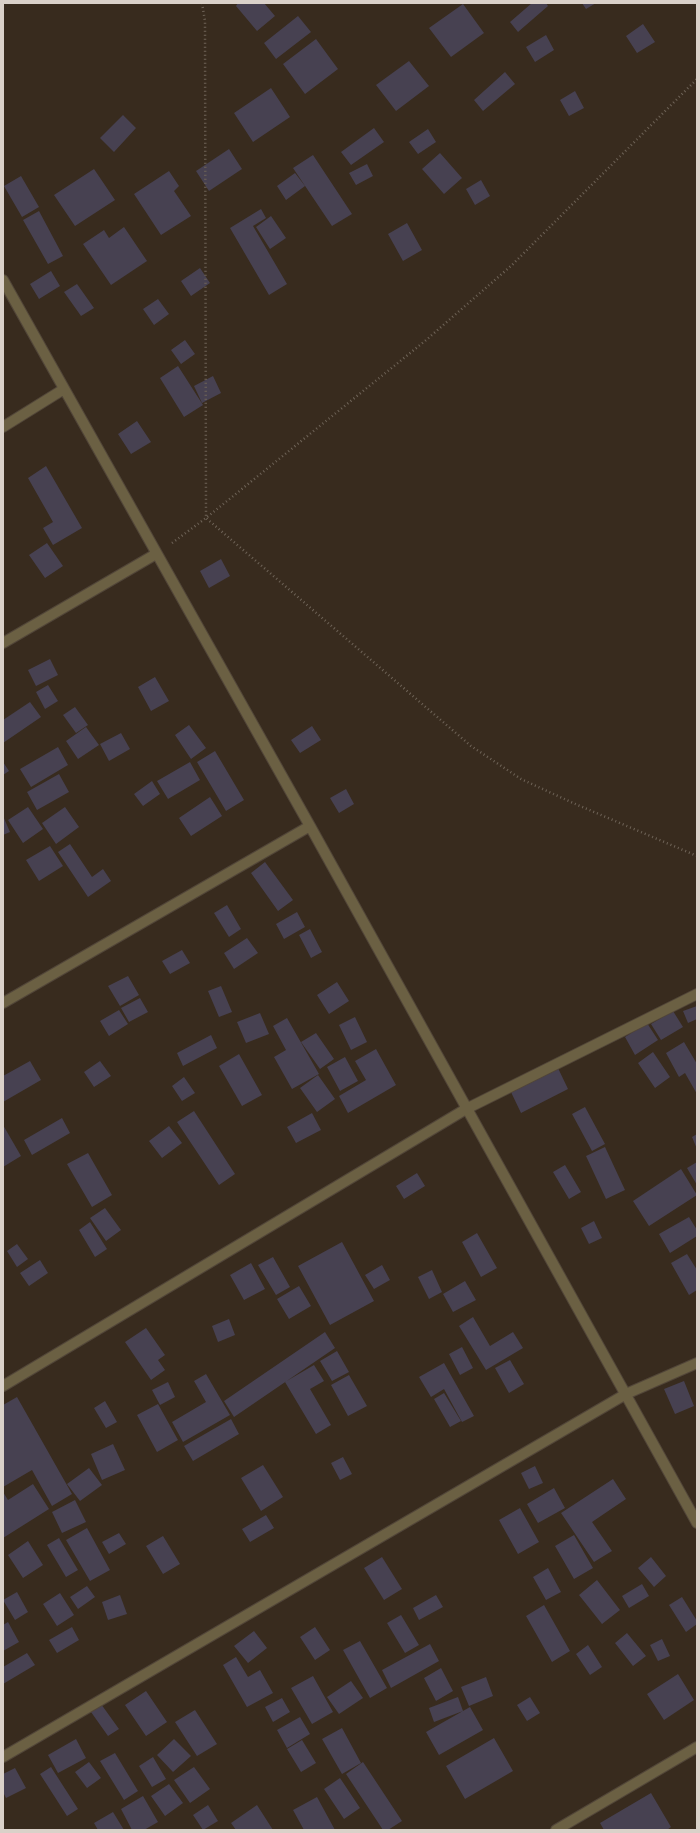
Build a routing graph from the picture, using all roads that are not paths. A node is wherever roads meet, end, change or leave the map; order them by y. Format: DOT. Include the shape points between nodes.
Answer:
graph roads {
  1 [pos="3,280"];
  2 [pos="64,390"];
  3 [pos="3,427"];
  4 [pos="156,554"];
  5 [pos="3,643"];
  6 [pos="310,826"];
  7 [pos="697,994"];
  8 [pos="3,1003"];
  9 [pos="466,1109"];
  10 [pos="697,1363"];
  11 [pos="3,1386"];
  12 [pos="626,1394"];
  13 [pos="697,1523"];
  14 [pos="697,1748"];
  15 [pos="3,1757"];
  16 [pos="556,1830"];
  1 -- 2 [label="street"];
  2 -- 3 [label="street"];
  2 -- 4 [label="street"];
  4 -- 5 [label="street"];
  4 -- 6 [label="street"];
  6 -- 8 [label="street"];
  6 -- 9 [label="street"];
  7 -- 9 [label="street"];
  9 -- 11 [label="street"];
  9 -- 12 [label="street"];
  10 -- 12 [label="street"];
  12 -- 13 [label="street"];
  12 -- 15 [label="street"];
  14 -- 16 [label="street"];
}
